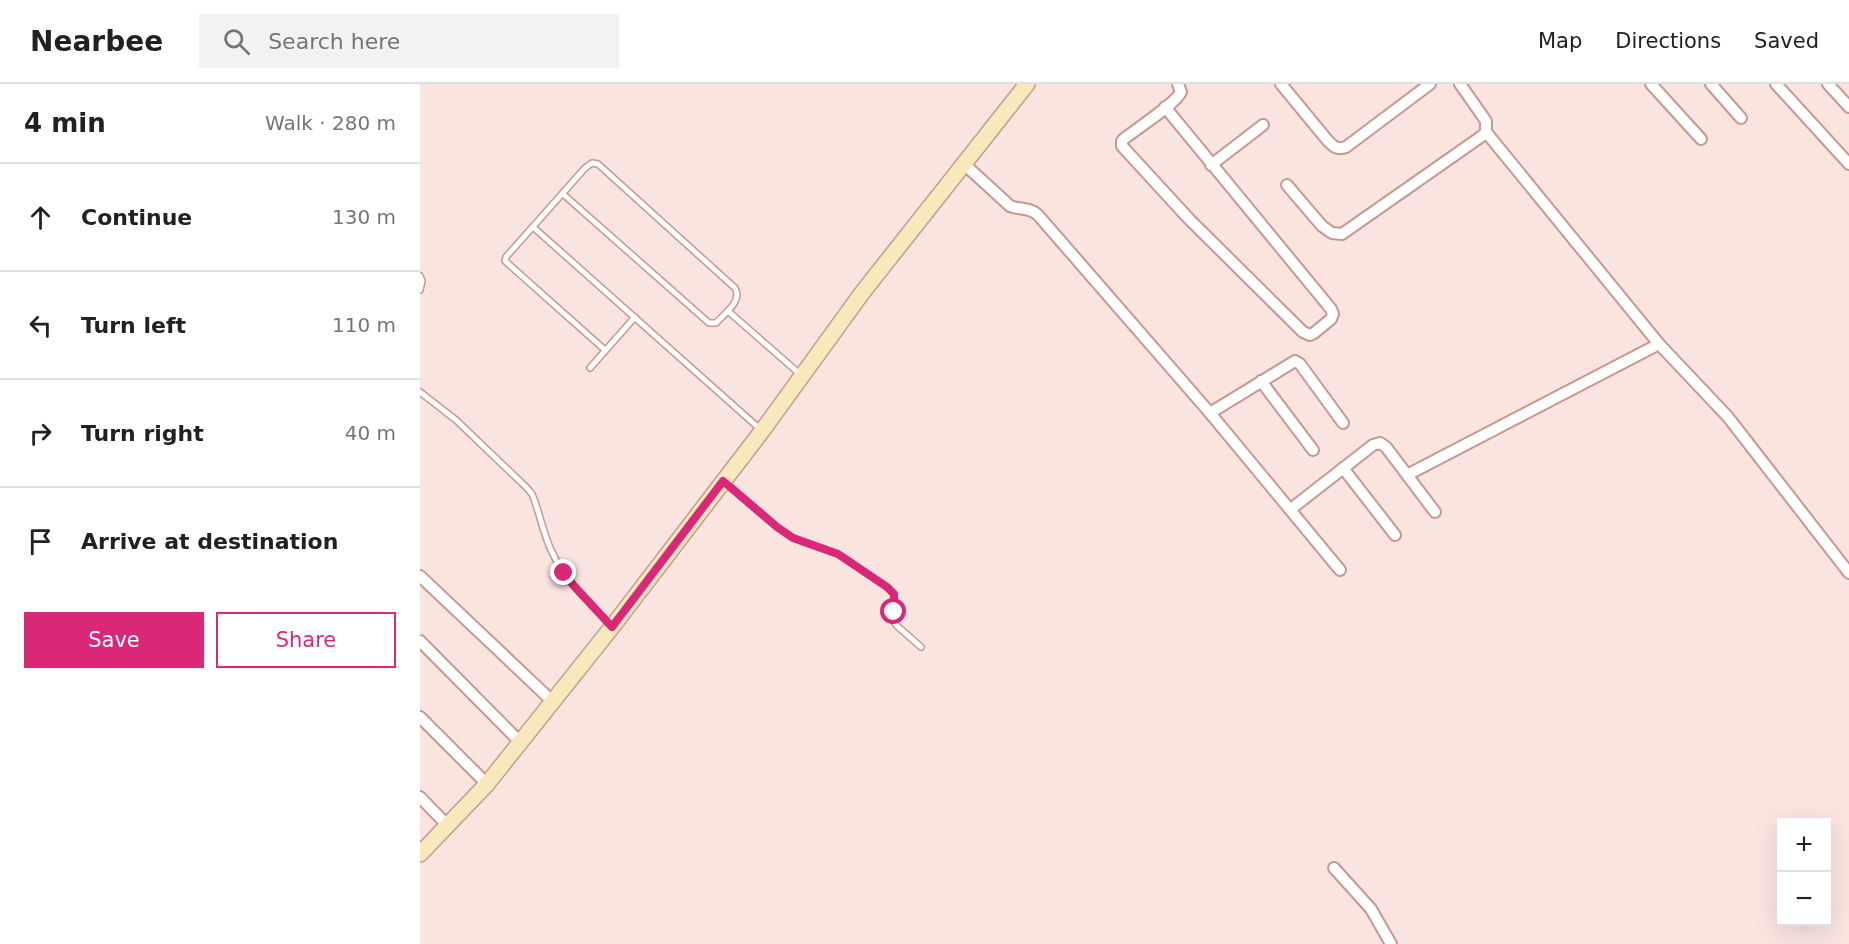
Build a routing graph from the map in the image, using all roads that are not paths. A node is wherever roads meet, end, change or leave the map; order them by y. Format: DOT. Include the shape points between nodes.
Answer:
graph roads {
  1 [pos="1027,84"];
  2 [pos="1178,84"];
  3 [pos="1281,84"];
  4 [pos="1430,84"];
  5 [pos="1460,84"];
  6 [pos="1652,84"];
  7 [pos="1711,84"];
  8 [pos="1776,84"];
  9 [pos="1828,84"];
  10 [pos="1165,107"];
  11 [pos="1849,107"];
  12 [pos="1740,118"];
  13 [pos="1263,125"];
  14 [pos="1486,132"];
  15 [pos="1701,139"];
  16 [pos="963,163"];
  17 [pos="1849,164"];
  18 [pos="1211,165"];
  19 [pos="1287,185"];
  20 [pos="562,194"];
  21 [pos="533,227"];
  22 [pos="420,276"];
  23 [pos="420,290"];
  24 [pos="728,310"];
  25 [pos="635,317"];
  26 [pos="1659,345"];
  27 [pos="605,350"];
  28 [pos="590,368"];
  29 [pos="801,375"];
  30 [pos="1262,381"];
  31 [pos="420,392"];
  32 [pos="1210,413"];
  33 [pos="1343,423"];
  34 [pos="762,431"];
  35 [pos="1312,450"];
  36 [pos="1343,468"];
  37 [pos="1407,475"];
  38 [pos="723,481"];
  39 [pos="1291,509"];
  40 [pos="1435,512"];
  41 [pos="1395,535"];
  42 [pos="1340,570"];
  43 [pos="1849,573"];
  44 [pos="420,576"];
  45 [pos="612,627"];
  46 [pos="420,641"];
  47 [pos="921,647"];
  48 [pos="552,701"];
  49 [pos="420,717"];
  50 [pos="520,742"];
  51 [pos="487,784"];
  52 [pos="420,797"];
  53 [pos="448,826"];
  54 [pos="420,854"];
  55 [pos="1334,868"];
  56 [pos="1391,944"];
  1 -- 16 [label="main road"];
  2 -- 10 [label="street" via="1180,95"];
  3 -- 4 [label="street" via="1328,141 1341,148"];
  5 -- 14 [label="street" via="1486,121"];
  6 -- 15 [label="street"];
  7 -- 12 [label="street"];
  8 -- 17 [label="street"];
  9 -- 11 [label="street"];
  10 -- 18 [label="street"];
  10 -- 18 [label="street" via="1122,141 1122,146 1303,332 1314,333 1331,319 1333,312"];
  13 -- 18 [label="street"];
  14 -- 19 [label="street" via="1342,234 1322,226"];
  14 -- 26 [label="street"];
  16 -- 29 [label="main road"];
  16 -- 32 [label="street" via="1010,206 1038,215"];
  20 -- 21 [label="lane"];
  20 -- 24 [label="lane" via="709,323 716,323"];
  20 -- 24 [label="lane" via="595,162 735,288 738,297"];
  21 -- 25 [label="lane"];
  21 -- 27 [label="lane" via="506,257 506,264"];
  22 -- 23 [label="lane"];
  24 -- 29 [label="lane"];
  25 -- 27 [label="lane"];
  25 -- 34 [label="lane"];
  26 -- 37 [label="street"];
  26 -- 43 [label="street" via="1728,417"];
  27 -- 28 [label="lane"];
  29 -- 34 [label="main road"];
  30 -- 32 [label="street"];
  30 -- 33 [label="street" via="1298,362"];
  30 -- 35 [label="street"];
  31 -- 45 [label="lane" via="456,420 532,494 559,565"];
  32 -- 39 [label="street"];
  34 -- 38 [label="main road"];
  36 -- 37 [label="street" via="1380,442"];
  36 -- 39 [label="street"];
  36 -- 41 [label="street"];
  37 -- 40 [label="street"];
  38 -- 45 [label="main road"];
  38 -- 47 [label="lane" via="793,538 838,554 887,587 894,594 893,620"];
  39 -- 42 [label="street"];
  44 -- 48 [label="street"];
  45 -- 48 [label="main road"];
  46 -- 50 [label="street"];
  48 -- 50 [label="main road"];
  49 -- 51 [label="street"];
  50 -- 51 [label="main road"];
  51 -- 53 [label="main road"];
  52 -- 53 [label="street"];
  53 -- 54 [label="main road"];
  55 -- 56 [label="street" via="1371,909"];
}
